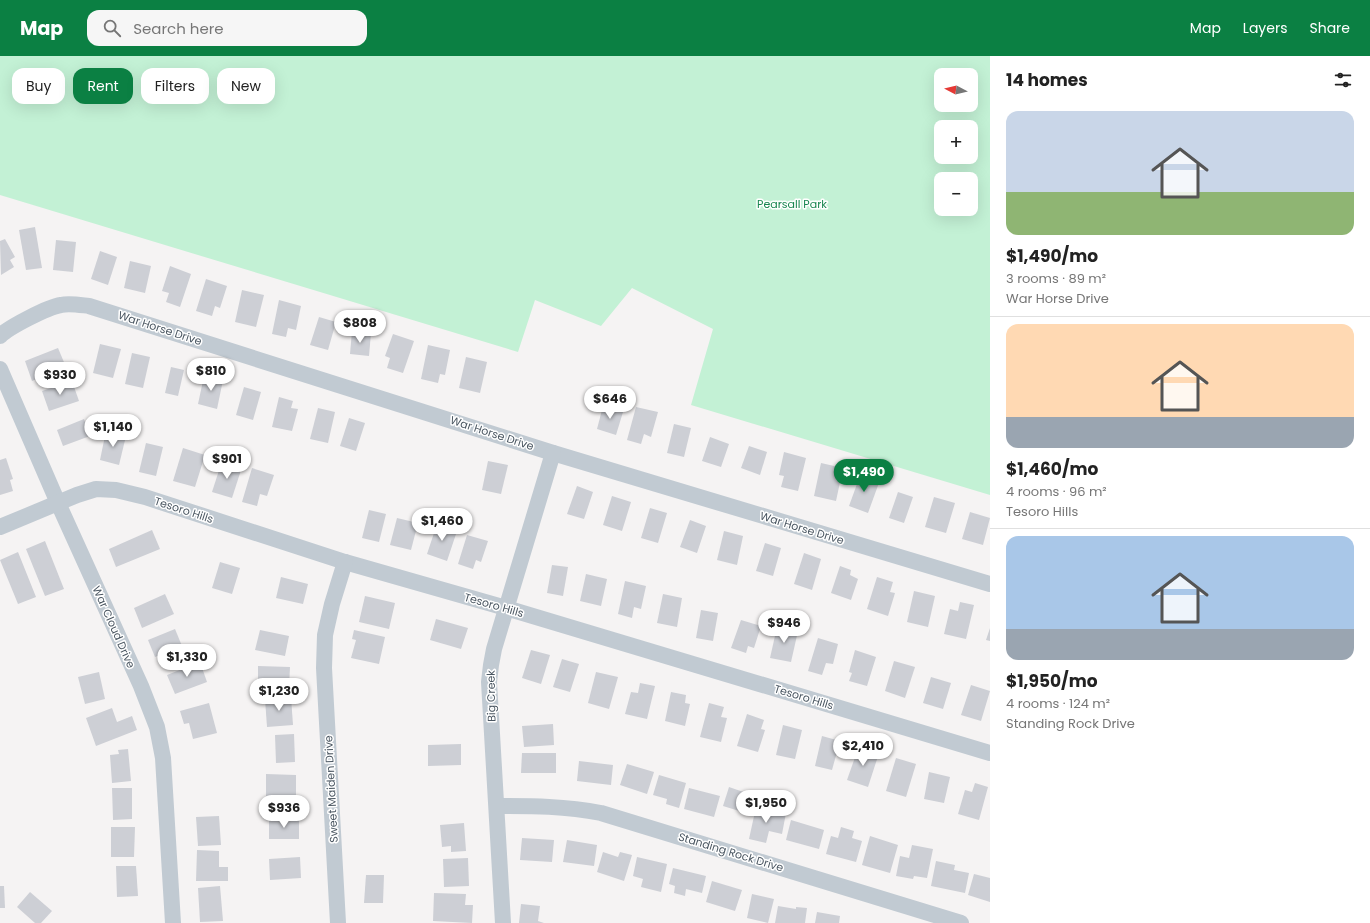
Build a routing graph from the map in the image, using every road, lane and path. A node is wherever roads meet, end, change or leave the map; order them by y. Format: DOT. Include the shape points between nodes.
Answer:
graph roads {
  1 [pos="0,336"];
  2 [pos="0,369"];
  3 [pos="553,453"];
  4 [pos="58,503"];
  5 [pos="0,527"];
  6 [pos="346,562"];
  7 [pos="990,584"];
  8 [pos="506,608"];
  9 [pos="990,753"];
  10 [pos="497,806"];
  11 [pos="173,923"];
  12 [pos="338,923"];
  13 [pos="503,923"];
  14 [pos="961,923"];
  1 -- 3 [label="street, War Horse Drive" via="34,316 61,305 89,306"];
  2 -- 4 [label="street, War Cloud Drive"];
  3 -- 7 [label="street, War Horse Drive"];
  3 -- 8 [label="street, Big Creek"];
  4 -- 5 [label="street, Tesoro Hills"];
  4 -- 6 [label="street, Tesoro Hills" via="96,489 116,490"];
  4 -- 11 [label="street, War Cloud Drive" via="157,726 163,758"];
  6 -- 8 [label="street, Tesoro Hills"];
  6 -- 12 [label="street, Sweet Maiden Drive" via="325,635 324,668"];
  8 -- 9 [label="street, Tesoro Hills"];
  8 -- 10 [label="street, Big Creek" via="490,665 489,682"];
  10 -- 13 [label="street, Big Creek"];
  10 -- 14 [label="street, Standing Rock Drive" via="550,806 601,813"];
}
